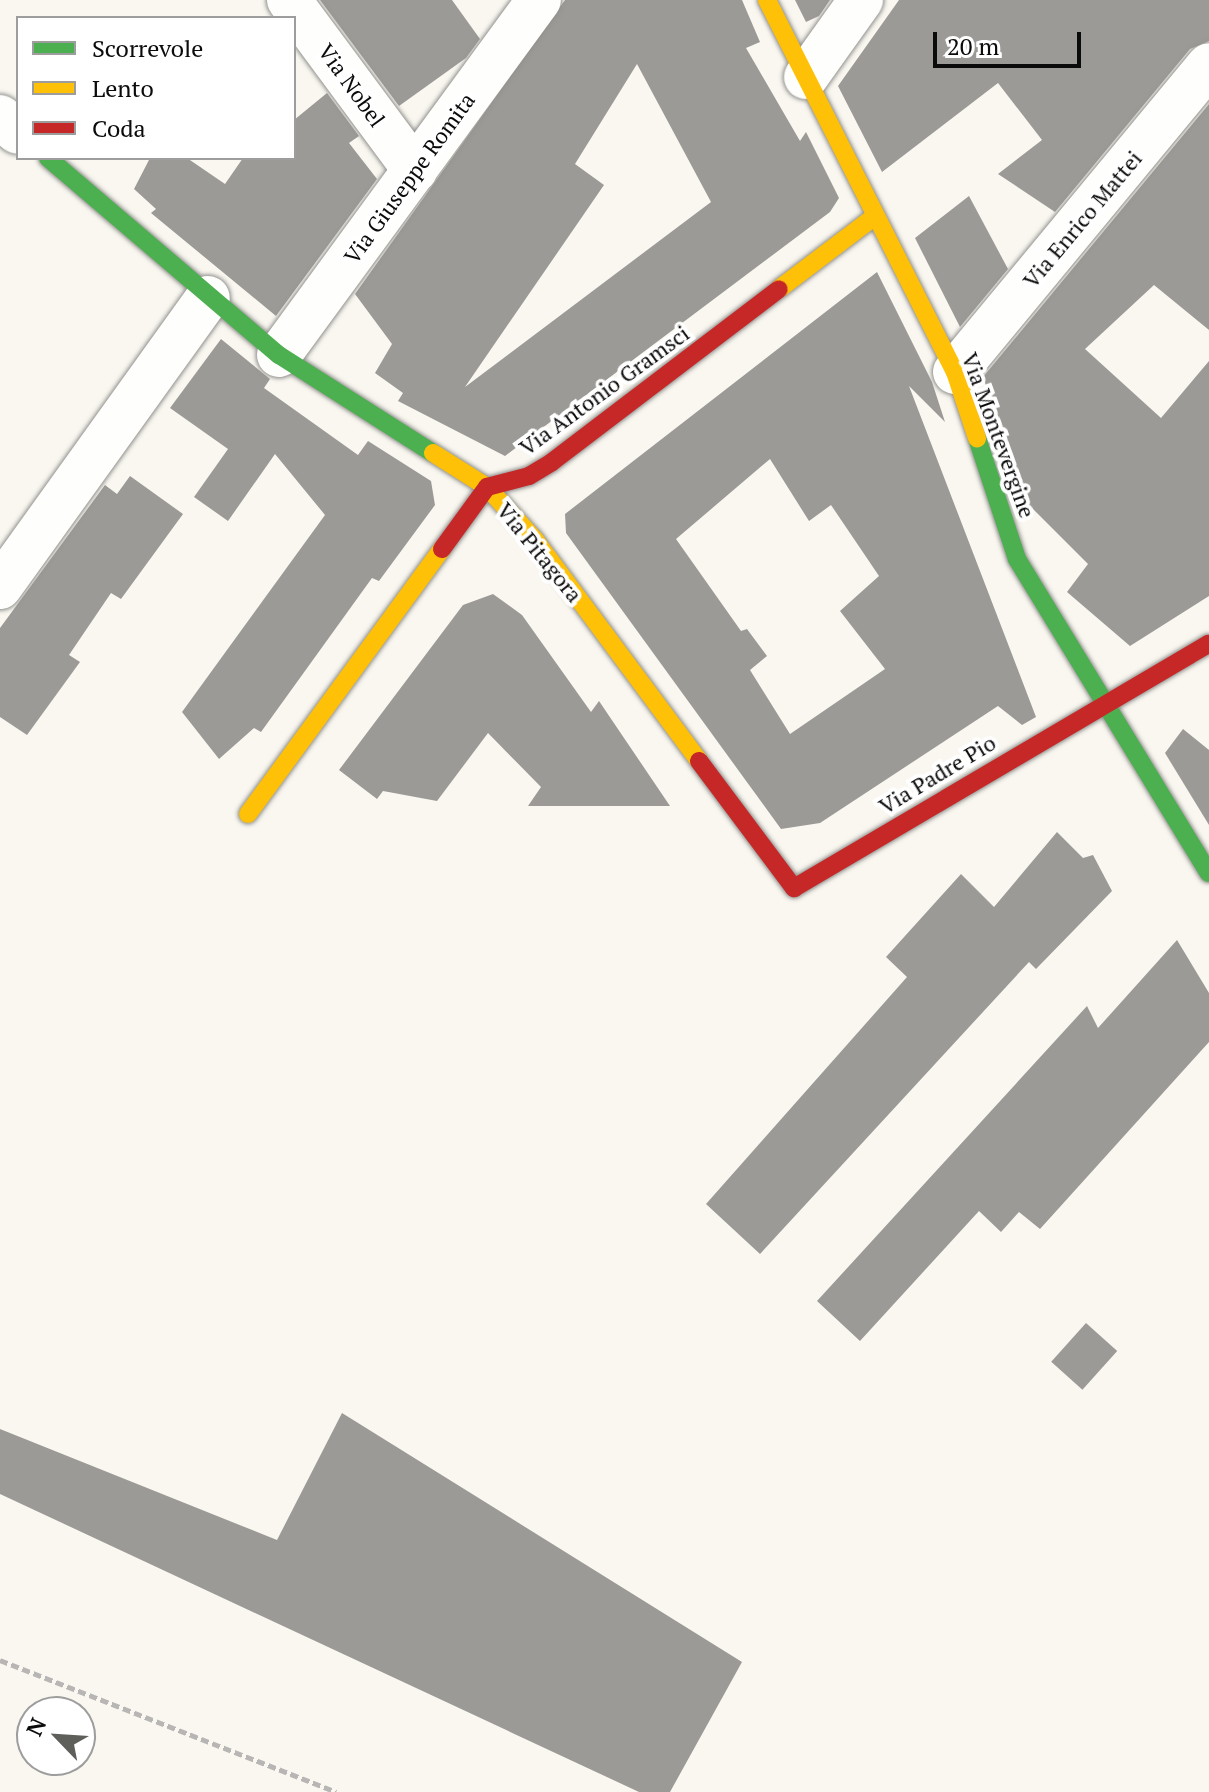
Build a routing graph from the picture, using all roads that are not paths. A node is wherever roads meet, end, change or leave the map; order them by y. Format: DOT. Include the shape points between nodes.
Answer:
graph roads {
  1 [pos="289,0"];
  2 [pos="539,0"];
  3 [pos="767,0"];
  4 [pos="861,0"];
  5 [pos="1209,65"];
  6 [pos="806,77"];
  7 [pos="0,117"];
  8 [pos="16,130"];
  9 [pos="50,160"];
  10 [pos="415,170"];
  11 [pos="874,217"];
  12 [pos="208,298"];
  13 [pos="279,355"];
  14 [pos="955,372"];
  15 [pos="487,487"];
  16 [pos="0,587"];
  17 [pos="1209,644"];
  18 [pos="1104,702"];
  19 [pos="248,814"];
  20 [pos="1209,873"];
  21 [pos="794,888"];
  1 -- 10 [label="street, Via Nobel"];
  2 -- 10 [label="street, Via Giuseppe Romita"];
  3 -- 6 [label="street, Via Montevergine"];
  4 -- 6 [label="street"];
  5 -- 14 [label="street, Via Enrico Mattei"];
  6 -- 11 [label="street, Via Montevergine"];
  7 -- 8 [label="street"];
  9 -- 12 [label="street, Via Pitagora"];
  10 -- 13 [label="street, Via Giuseppe Romita"];
  11 -- 14 [label="street, Via Montevergine"];
  11 -- 15 [label="street, Via Antonio Gramsci" via="552,462 529,476"];
  12 -- 13 [label="street, Via Pitagora"];
  12 -- 16 [label="street"];
  13 -- 15 [label="street, Via Pitagora"];
  14 -- 18 [label="street, Via Montevergine" via="1017,559"];
  15 -- 19 [label="street"];
  15 -- 21 [label="street, Via Pitagora" via="535,540"];
  17 -- 18 [label="street, Via Padre Pio"];
  18 -- 20 [label="street, Via Montevergine"];
  18 -- 21 [label="street, Via Padre Pio"];
}
